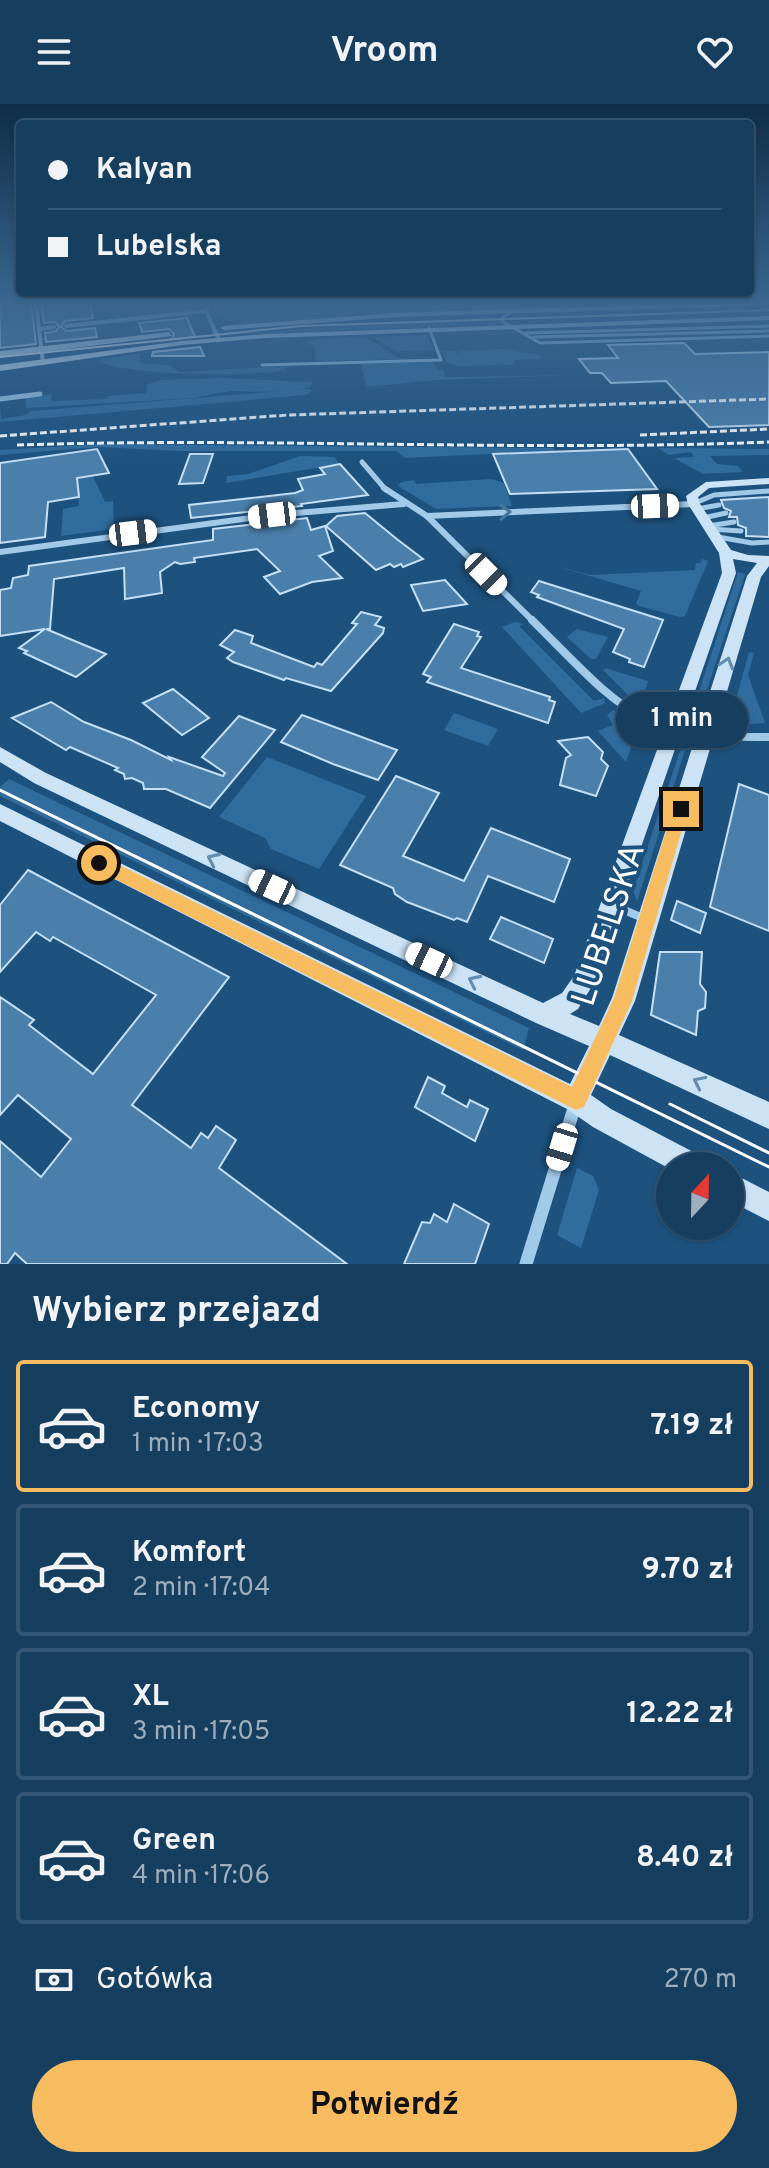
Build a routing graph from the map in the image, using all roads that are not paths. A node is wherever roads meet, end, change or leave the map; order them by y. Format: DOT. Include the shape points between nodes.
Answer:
graph roads {
  1 [pos="43,355"];
  2 [pos="103,355"];
  3 [pos="439,355"];
  4 [pos="43,363"];
  5 [pos="262,365"];
  6 [pos="0,368"];
  7 [pos="40,394"];
  8 [pos="2,397"];
  9 [pos="362,462"];
  10 [pos="769,481"];
  11 [pos="769,491"];
  12 [pos="404,504"];
  13 [pos="719,505"];
  14 [pos="726,513"];
  15 [pos="427,516"];
  16 [pos="704,520"];
  17 [pos="734,522"];
  18 [pos="741,531"];
  19 [pos="769,542"];
  20 [pos="0,552"];
  21 [pos="726,553"];
  22 [pos="768,560"];
  23 [pos="673,732"];
  24 [pos="769,737"];
  25 [pos="704,738"];
  26 [pos="0,754"];
  27 [pos="0,812"];
  28 [pos="611,905"];
  29 [pos="647,920"];
  30 [pos="544,1015"];
  31 [pos="605,1038"];
  32 [pos="576,1100"];
  33 [pos="769,1116"];
  34 [pos="665,1152"];
  35 [pos="744,1194"];
  36 [pos="769,1207"];
  37 [pos="526,1264"];
  1 -- 4 [label="street"];
  2 -- 4 [label="street"];
  3 -- 5 [label="lane" via="441,360"];
  4 -- 6 [label="street"];
  7 -- 8 [label="street"];
  9 -- 12 [label="street"];
  10 -- 16 [label="street" via="702,486 694,493"];
  11 -- 16 [label="lane" via="714,495"];
  12 -- 15 [label="street"];
  12 -- 20 [label="street"];
  13 -- 16 [label="lane"];
  14 -- 16 [label="lane"];
  15 -- 16 [label="street, one-way" via="632,507"];
  15 -- 23 [label="street" via="616,703"];
  16 -- 17 [label="lane"];
  16 -- 18 [label="lane"];
  16 -- 19 [label="lane" via="752,543"];
  16 -- 21 [label="street"];
  21 -- 22 [label="street, LUBELSKA"];
  21 -- 23 [label="street, LUBELSKA" via="729,573"];
  25 -- 22 [label="street, LUBELSKA, one-way" via="754,576"];
  23 -- 25 [label="street"];
  23 -- 28 [label="street, LUBELSKA"];
  24 -- 25 [label="street"];
  25 -- 29 [label="street, LUBELSKA"];
  30 -- 26 [label="street, one-way" via="40,778"];
  27 -- 32 [label="street"];
  28 -- 29 [label="lane"];
  28 -- 30 [label="street, LUBELSKA" via="583,983 570,1001"];
  29 -- 31 [label="street, LUBELSKA" via="623,1001"];
  30 -- 31 [label="street"];
  31 -- 32 [label="street, LUBELSKA"];
  33 -- 31 [label="street, one-way"];
  32 -- 34 [label="street"];
  32 -- 37 [label="street, LUBELSKA"];
  35 -- 36 [label="street"];
}
